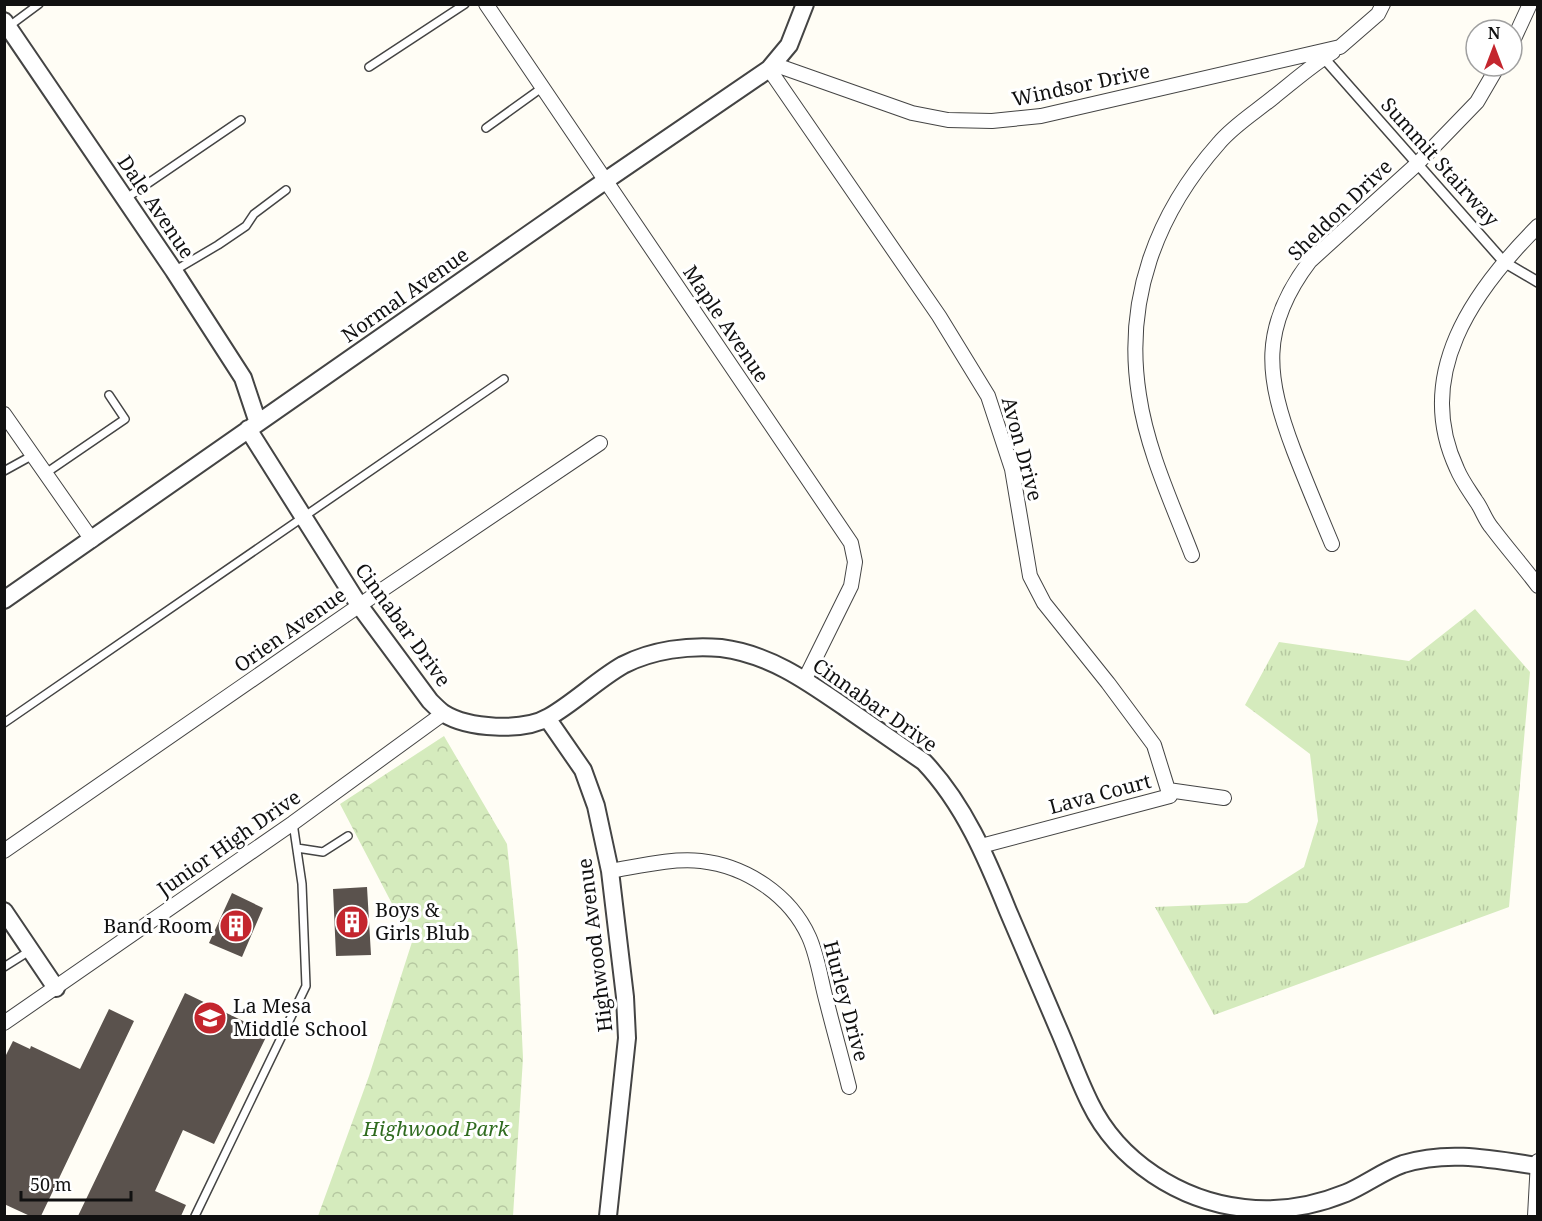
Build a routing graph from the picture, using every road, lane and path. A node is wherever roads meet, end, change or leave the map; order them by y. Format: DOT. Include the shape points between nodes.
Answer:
graph roads {
  1 [pos="39,4"];
  2 [pos="465,4"];
  3 [pos="805,4"];
  4 [pos="1383,4"];
  5 [pos="1530,4"];
  6 [pos="491,6"];
  7 [pos="1524,18"];
  8 [pos="6,24"];
  9 [pos="1340,47"];
  10 [pos="1323,57"];
  11 [pos="771,66"];
  12 [pos="369,67"];
  13 [pos="1491,78"];
  14 [pos="543,87"];
  15 [pos="241,120"];
  16 [pos="486,128"];
  17 [pos="1417,164"];
  18 [pos="605,181"];
  19 [pos="286,190"];
  20 [pos="125,199"];
  21 [pos="1538,226"];
  22 [pos="1504,262"];
  23 [pos="174,271"];
  24 [pos="1538,282"];
  25 [pos="504,379"];
  26 [pos="109,395"];
  27 [pos="7,423"];
  28 [pos="253,426"];
  29 [pos="600,443"];
  30 [pos="33,454"];
  31 [pos="4,471"];
  32 [pos="46,473"];
  33 [pos="303,518"];
  34 [pos="92,540"];
  35 [pos="1332,544"];
  36 [pos="1192,555"];
  37 [pos="1538,586"];
  38 [pos="4,600"];
  39 [pos="359,605"];
  40 [pos="805,680"];
  41 [pos="444,713"];
  42 [pos="547,718"];
  43 [pos="4,723"];
  44 [pos="1168,790"];
  45 [pos="1224,798"];
  46 [pos="293,823"];
  47 [pos="348,836"];
  48 [pos="981,846"];
  49 [pos="297,848"];
  50 [pos="4,850"];
  51 [pos="610,871"];
  52 [pos="4,911"];
  53 [pos="31,950"];
  54 [pos="4,967"];
  55 [pos="56,988"];
  56 [pos="4,1023"];
  57 [pos="849,1088"];
  58 [pos="1537,1164"];
  59 [pos="195,1216"];
  60 [pos="608,1216"];
  61 [pos="1534,1216"];
  1 -- 8 [label="lane"];
  2 -- 12 [label="lane"];
  3 -- 11 [label="street, Normal Avenue" via="789,45"];
  4 -- 9 [label="street, Windsor Drive" via="1378,14"];
  5 -- 7 [label="street"];
  6 -- 14 [label="street, Maple Avenue"];
  8 -- 20 [label="street, Dale Avenue"];
  9 -- 10 [label="street"];
  9 -- 11 [label="street, Windsor Drive" via="1041,116 992,122 912,113"];
  10 -- 17 [label="street, Summit Stairway"];
  10 -- 36 [label="street" via="1220,141 1171,208 1144,276 1136,338 1138,394 1149,441"];
  11 -- 18 [label="street, Normal Avenue"];
  11 -- 44 [label="street, Avon Drive" via="939,316 988,396 1012,469 1030,576 1044,603 1154,745"];
  13 -- 17 [label="street, Sheldon Drive" via="1477,102"];
  14 -- 16 [label="lane"];
  14 -- 18 [label="street, Maple Avenue"];
  15 -- 20 [label="lane"];
  17 -- 22 [label="street, Summit Stairway"];
  17 -- 35 [label="street, Sheldon Drive" via="1310,261 1289,293 1276,328 1272,365 1276,401"];
  18 -- 28 [label="street, Normal Avenue"];
  18 -- 40 [label="street, Maple Avenue" via="851,543 855,562 851,586"];
  19 -- 23 [label="lane" via="254,214 246,226"];
  20 -- 23 [label="street, Dale Avenue"];
  21 -- 22 [label="street"];
  22 -- 24 [label="street, Summit Stairway"];
  22 -- 37 [label="street" via="1471,309 1450,349 1443,381 1442,417 1450,454 1462,479 1490,526"];
  23 -- 28 [label="street, Dale Avenue" via="243,378"];
  25 -- 33 [label="lane"];
  26 -- 32 [label="lane" via="125,419"];
  27 -- 30 [label="street"];
  28 -- 33 [label="street, Cinnabar Drive"];
  28 -- 34 [label="street, Normal Avenue"];
  29 -- 39 [label="street, Orien Avenue"];
  30 -- 31 [label="lane"];
  30 -- 32 [label="street"];
  32 -- 34 [label="street"];
  33 -- 39 [label="street, Cinnabar Drive"];
  33 -- 43 [label="lane"];
  34 -- 38 [label="street, Normal Avenue"];
  39 -- 41 [label="street, Cinnabar Drive" via="430,701"];
  39 -- 50 [label="street, Orien Avenue"];
  40 -- 42 [label="street, Cinnabar Drive" via="739,651 680,649 623,666"];
  40 -- 48 [label="street, Cinnabar Drive" via="924,762 939,777"];
  41 -- 42 [label="street, Cinnabar Drive" via="463,722 494,727"];
  41 -- 46 [label="street, Junior High Drive"];
  42 -- 51 [label="street, Highwood Avenue" via="583,770 596,806"];
  44 -- 45 [label="street, Lava Court"];
  44 -- 48 [label="street, Lava Court" via="1170,796"];
  46 -- 49 [label="lane"];
  46 -- 55 [label="street, Junior High Drive"];
  47 -- 49 [label="lane" via="323,852"];
  48 -- 58 [label="street, Cinnabar Drive" via="1099,1120 1123,1149 1168,1184 1224,1205 1283,1208 1326,1200 1397,1166 1433,1157 1468,1156"];
  49 -- 59 [label="lane" via="303,884 306,986"];
  51 -- 57 [label="street, Hurley Drive" via="679,861 716,863 745,873 783,900 809,938"];
  51 -- 60 [label="street, Highwood Avenue" via="627,1038"];
  52 -- 53 [label="street"];
  53 -- 54 [label="lane"];
  53 -- 55 [label="street"];
  55 -- 56 [label="street, Junior High Drive"];
  58 -- 61 [label="street"];
}
